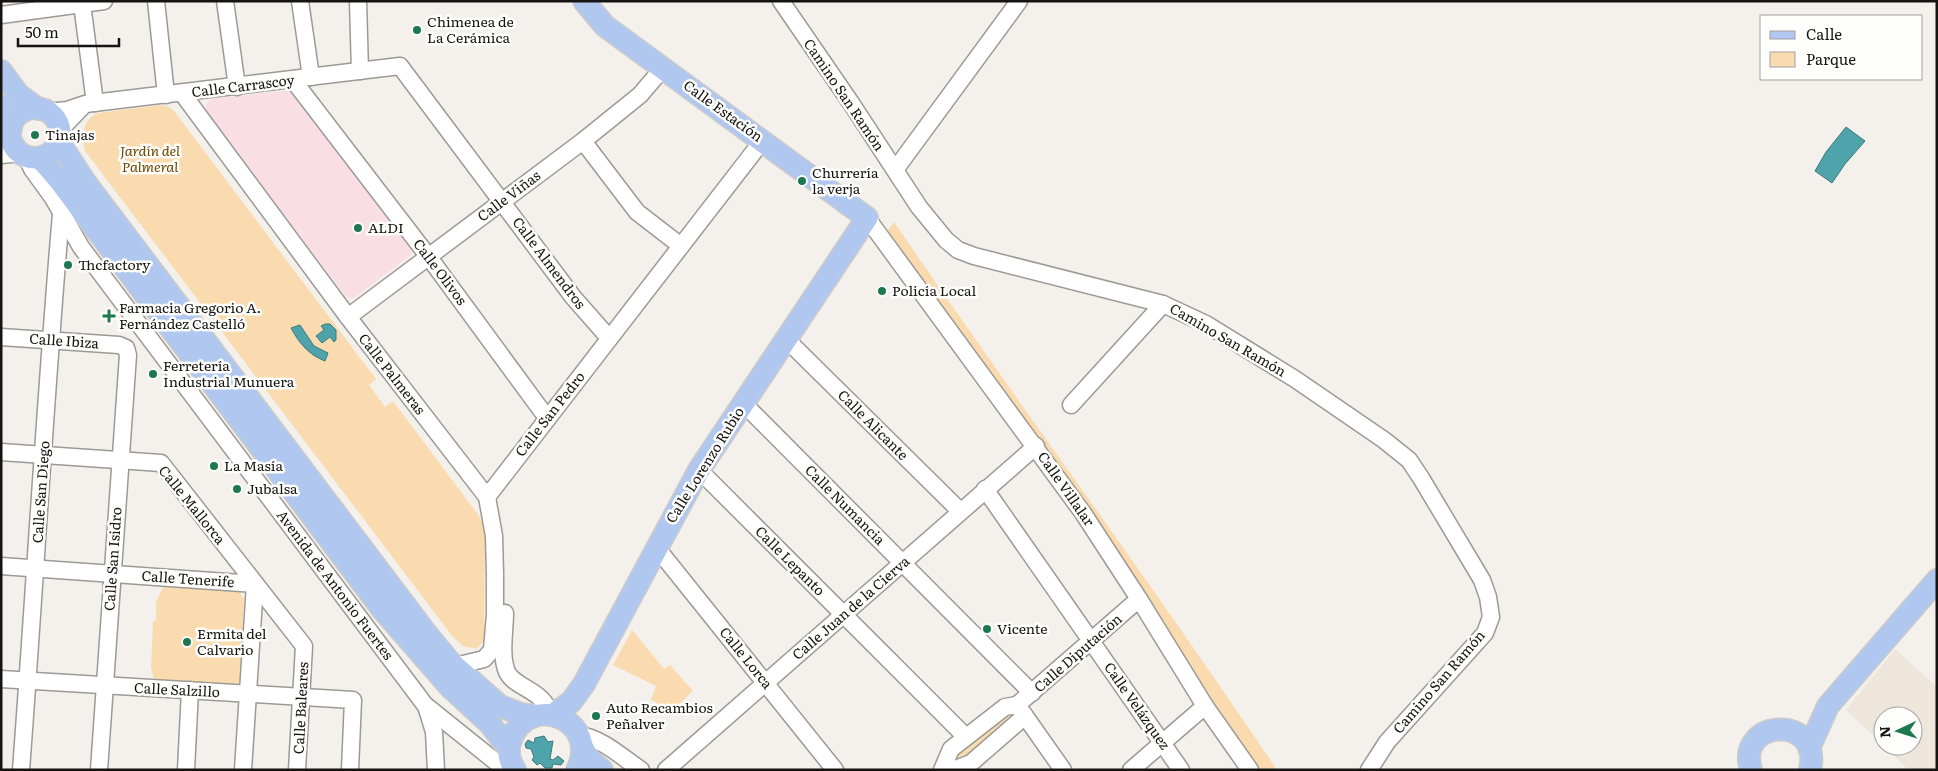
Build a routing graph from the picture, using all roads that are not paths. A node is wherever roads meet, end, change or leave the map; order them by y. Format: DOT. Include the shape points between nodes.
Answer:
graph roads {
  1 [pos="156,1"];
  2 [pos="225,1"];
  3 [pos="300,1"];
  4 [pos="358,1"];
  5 [pos="584,1"];
  6 [pos="781,1"];
  7 [pos="1019,1"];
  8 [pos="92,2"];
  9 [pos="5,17"];
  10 [pos="400,66"];
  11 [pos="663,68"];
  12 [pos="1,71"];
  13 [pos="360,71"];
  14 [pos="311,77"];
  15 [pos="293,80"];
  16 [pos="237,87"];
  17 [pos="174,94"];
  18 [pos="90,104"];
  19 [pos="1,106"];
  20 [pos="51,123"];
  21 [pos="763,140"];
  22 [pos="583,141"];
  23 [pos="16,147"];
  24 [pos="895,170"];
  25 [pos="502,201"];
  26 [pos="61,214"];
  27 [pos="867,218"];
  28 [pos="681,246"];
  29 [pos="428,256"];
  30 [pos="1163,304"];
  31 [pos="348,317"];
  32 [pos="1,337"];
  33 [pos="609,338"];
  34 [pos="785,338"];
  35 [pos="50,340"];
  36 [pos="126,348"];
  37 [pos="743,403"];
  38 [pos="1071,405"];
  39 [pos="547,418"];
  40 [pos="1036,446"];
  41 [pos="1,452"];
  42 [pos="44,455"];
  43 [pos="120,460"];
  44 [pos="699,470"];
  45 [pos="985,489"];
  46 [pos="487,497"];
  47 [pos="960,511"];
  48 [pos="656,547"];
  49 [pos="903,562"];
  50 [pos="1,566"];
  51 [pos="36,568"];
  52 [pos="112,574"];
  53 [pos="1937,580"];
  54 [pos="255,584"];
  55 [pos="1140,599"];
  56 [pos="844,614"];
  57 [pos="1093,642"];
  58 [pos="304,646"];
  59 [pos="455,666"];
  60 [pos="1,679"];
  61 [pos="28,681"];
  62 [pos="766,682"];
  63 [pos="584,684"];
  64 [pos="104,686"];
  65 [pos="190,690"];
  66 [pos="1032,693"];
  67 [pos="248,694"];
  68 [pos="301,697"];
  69 [pos="425,705"];
  70 [pos="1205,706"];
  71 [pos="1828,706"];
  72 [pos="1021,711"];
  73 [pos="546,715"];
  74 [pos="1790,730"];
  75 [pos="966,737"];
  76 [pos="580,740"];
  77 [pos="1163,743"];
  78 [pos="1809,748"];
  79 [pos="509,749"];
  80 [pos="21,770"];
  81 [pos="99,770"];
  82 [pos="186,770"];
  83 [pos="243,770"];
  84 [pos="297,770"];
  85 [pos="350,770"];
  86 [pos="436,770"];
  87 [pos="514,770"];
  88 [pos="577,770"];
  89 [pos="602,770"];
  90 [pos="642,770"];
  91 [pos="666,770"];
  92 [pos="835,770"];
  93 [pos="942,770"];
  94 [pos="953,770"];
  95 [pos="1063,770"];
  96 [pos="1131,770"];
  97 [pos="1181,770"];
  98 [pos="1250,770"];
  99 [pos="1369,770"];
  100 [pos="1751,770"];
  101 [pos="1810,770"];
  1 -- 17 [label="street"];
  2 -- 16 [label="street"];
  3 -- 14 [label="street"];
  4 -- 13 [label="street"];
  5 -- 11 [label="main road, Calle Estación" via="605,26"];
  6 -- 24 [label="street, Camino San Ramón"];
  7 -- 24 [label="street"];
  8 -- 9 [label="street"];
  8 -- 18 [label="street"];
  10 -- 13 [label="street, Calle Carrascoy"];
  10 -- 25 [label="street, Calle Almendros"];
  11 -- 21 [label="main road, Calle Estación"];
  11 -- 22 [label="street, Calle Viñas" via="640,95"];
  12 -- 20 [label="main road" via="18,94"];
  13 -- 14 [label="street, Calle Carrascoy"];
  14 -- 15 [label="street, Calle Carrascoy"];
  15 -- 16 [label="street, Calle Carrascoy"];
  15 -- 29 [label="street, Calle Olivos"];
  16 -- 17 [label="street, Calle Carrascoy"];
  17 -- 18 [label="street, Calle Carrascoy"];
  17 -- 31 [label="street, Calle Palmeras"];
  18 -- 20 [label="street"];
  19 -- 23 [label="main road, Avenida de Antonio Fuertes"];
  20 -- 23 [label="main road" via="51,152"];
  20 -- 23 [label="main road" via="24,111 14,121"];
  20 -- 59 [label="main road" via="78,174 426,633"];
  21 -- 27 [label="main road, Calle Estación"];
  21 -- 28 [label="street, Calle San Pedro"];
  22 -- 25 [label="street, Calle Viñas"];
  22 -- 28 [label="street" via="637,212"];
  23 -- 26 [label="street, Avenida de Antonio Fuertes"];
  23 -- 79 [label="main road, Avenida de Antonio Fuertes" via="70,194 382,609 451,688 490,724"];
  24 -- 30 [label="street, Camino San Ramón" via="919,207 958,250"];
  25 -- 29 [label="street, Calle Viñas"];
  25 -- 33 [label="street, Calle Almendros" via="573,297"];
  26 -- 35 [label="street, Calle San Diego"];
  26 -- 69 [label="street, Avenida de Antonio Fuertes" via="81,247 143,331"];
  27 -- 34 [label="main road, Calle Lorenzo Rubio"];
  27 -- 40 [label="street, Calle Villalar"];
  28 -- 33 [label="street, Calle San Pedro"];
  29 -- 31 [label="street, Calle Viñas"];
  29 -- 39 [label="street, Calle Olivos"];
  30 -- 38 [label="street"];
  30 -- 99 [label="street, Camino San Ramón" via="1206,324 1295,379 1409,460 1482,580 1491,617 1485,633 1387,742"];
  31 -- 46 [label="street, Calle Palmeras"];
  32 -- 35 [label="street, Calle Ibiza"];
  33 -- 39 [label="street, Calle San Pedro"];
  34 -- 37 [label="main road, Calle Lorenzo Rubio"];
  34 -- 47 [label="street, Calle Alicante"];
  35 -- 36 [label="street, Calle Ibiza"];
  35 -- 42 [label="street, Calle San Diego"];
  36 -- 43 [label="street, Calle San Isidro"];
  37 -- 44 [label="main road, Calle Lorenzo Rubio"];
  37 -- 49 [label="street, Calle Numancia"];
  39 -- 46 [label="street, Calle San Pedro"];
  40 -- 45 [label="street, Calle Juan de la Cierva"];
  40 -- 55 [label="street, Calle Villalar"];
  41 -- 42 [label="street, Calle Mallorca"];
  42 -- 43 [label="street, Calle Mallorca"];
  42 -- 51 [label="street, Calle San Diego"];
  43 -- 52 [label="street, Calle San Isidro"];
  43 -- 54 [label="street, Calle Mallorca" via="161,463"];
  44 -- 48 [label="main road, Calle Lorenzo Rubio"];
  44 -- 56 [label="street, Calle Lepanto"];
  45 -- 47 [label="street, Calle Juan de la Cierva"];
  45 -- 57 [label="street"];
  46 -- 59 [label="street, Calle Palmeras" via="494,536 492,650 484,659"];
  46 -- 73 [label="street" via="497,505 504,536 504,659 512,678 540,697 546,705"];
  47 -- 49 [label="street, Calle Juan de la Cierva"];
  48 -- 62 [label="street, Calle Lorca"];
  48 -- 63 [label="main road, Calle Lorenzo Rubio"];
  49 -- 56 [label="street, Calle Juan de la Cierva"];
  49 -- 66 [label="street, Calle Numancia"];
  50 -- 51 [label="street, Calle Tenerife"];
  51 -- 52 [label="street, Calle Tenerife"];
  51 -- 61 [label="street, Calle San Diego"];
  52 -- 54 [label="street, Calle Tenerife"];
  52 -- 64 [label="street, Calle San Isidro"];
  53 -- 71 [label="main road"];
  54 -- 58 [label="street, Calle Mallorca"];
  54 -- 67 [label="street"];
  55 -- 57 [label="street, Calle Diputación"];
  55 -- 70 [label="street, Calle Villalar"];
  56 -- 62 [label="street, Calle Juan de la Cierva"];
  56 -- 75 [label="street, Calle Lepanto"];
  57 -- 66 [label="street, Calle Diputación"];
  57 -- 77 [label="street, Calle Velázquez"];
  58 -- 68 [label="street, Calle Baleares"];
  59 -- 73 [label="main road" via="500,706 521,714"];
  60 -- 61 [label="street, Calle Salzillo"];
  61 -- 64 [label="street, Calle Salzillo"];
  61 -- 80 [label="street, Calle San Diego"];
  62 -- 91 [label="street, Calle Juan de la Cierva"];
  62 -- 92 [label="street, Calle Lorca"];
  63 -- 73 [label="main road, Calle Lorenzo Rubio" via="571,702"];
  63 -- 76 [label="main road" via="578,704"];
  64 -- 65 [label="street, Calle Salzillo"];
  64 -- 81 [label="street, Calle San Isidro"];
  65 -- 67 [label="street, Calle Salzillo"];
  65 -- 82 [label="street"];
  66 -- 72 [label="street, Calle Diputación"];
  67 -- 68 [label="street, Calle Salzillo"];
  67 -- 83 [label="street"];
  68 -- 84 [label="street, Calle Baleares"];
  68 -- 85 [label="street, Calle Salzillo" via="353,700"];
  69 -- 86 [label="street" via="434,732"];
  69 -- 87 [label="street, Avenida de Antonio Fuertes" via="496,762"];
  70 -- 77 [label="street"];
  70 -- 98 [label="street, Calle Villalar"];
  71 -- 74 [label="main road"];
  71 -- 78 [label="main road"];
  72 -- 75 [label="street" via="1005,707"];
  72 -- 94 [label="street" via="971,763"];
  72 -- 95 [label="street"];
  73 -- 76 [label="main road" via="563,718 572,725"];
  73 -- 79 [label="main road, Calle Lorenzo Rubio" via="521,724 514,732"];
  74 -- 78 [label="main road" via="1798,734"];
  74 -- 100 [label="main road" via="1773,729 1758,738 1750,755"];
  75 -- 93 [label="street" via="951,749"];
  76 -- 88 [label="main road" via="582,757"];
  76 -- 89 [label="main road" via="588,758"];
  76 -- 90 [label="street" via="587,736 598,741"];
  77 -- 96 [label="street"];
  77 -- 97 [label="street, Calle Velázquez"];
  78 -- 101 [label="main road"];
  79 -- 87 [label="main road"];
}
